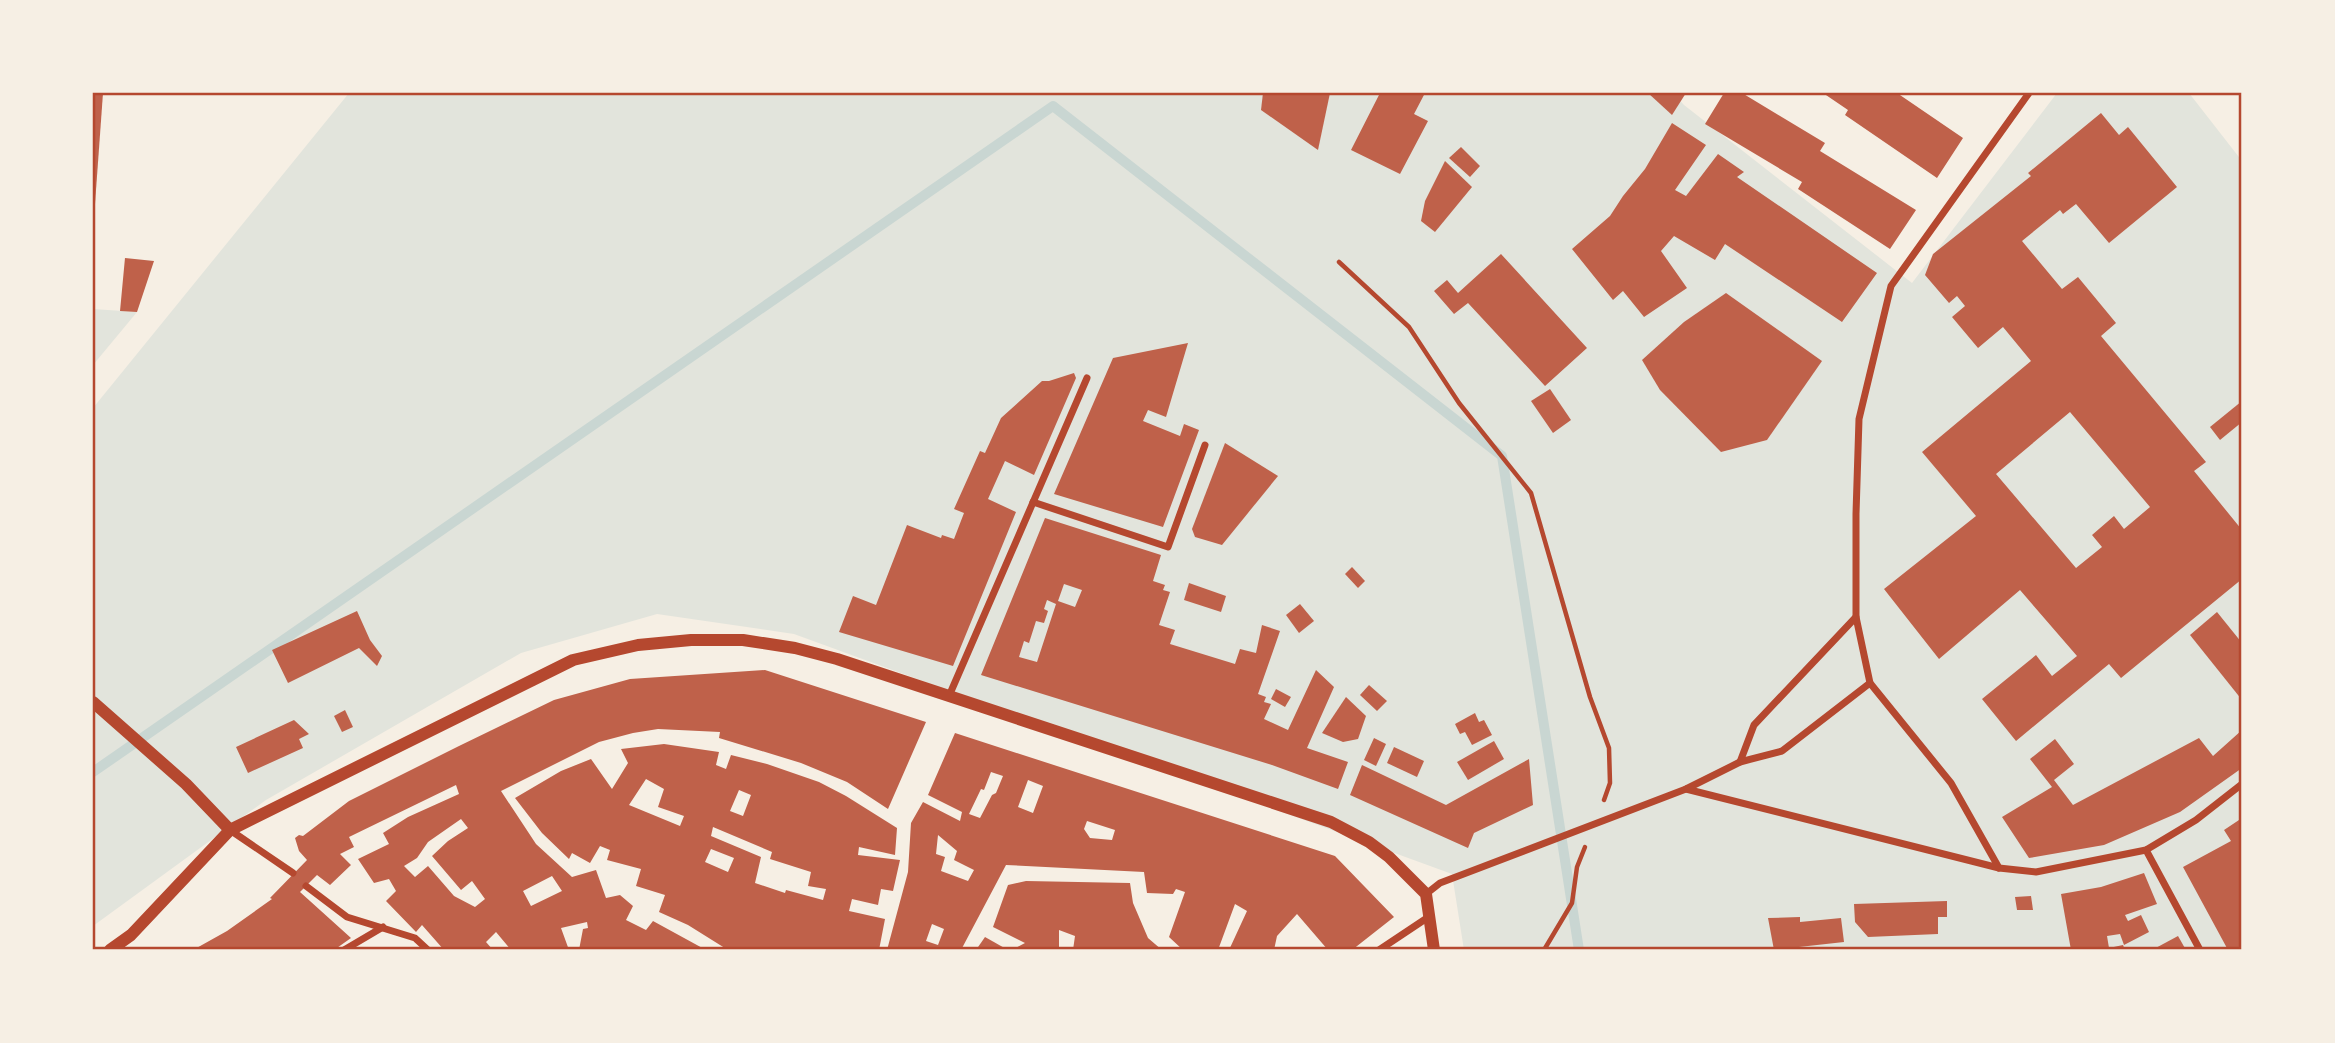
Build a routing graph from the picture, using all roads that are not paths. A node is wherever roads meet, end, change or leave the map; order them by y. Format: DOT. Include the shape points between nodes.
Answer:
graph roads {
  1 [pos="2029,93"];
  2 [pos="1087,378"];
  3 [pos="1205,444"];
  4 [pos="1033,502"];
  5 [pos="1856,617"];
  6 [pos="1870,682"];
  7 [pos="949,696"];
  8 [pos="93,702"];
  9 [pos="1740,762"];
  10 [pos="2242,784"];
  11 [pos="1686,789"];
  12 [pos="230,830"];
  13 [pos="2146,850"];
  14 [pos="1999,868"];
  15 [pos="293,873"];
  16 [pos="306,886"];
  17 [pos="1426,894"];
  18 [pos="1431,916"];
  19 [pos="383,927"];
  20 [pos="110,950"];
  21 [pos="344,950"];
  22 [pos="428,950"];
  23 [pos="1379,950"];
  24 [pos="1434,950"];
  25 [pos="2200,950"];
  1 -- 5 [label="street" via="1891,286 1859,419"];
  2 -- 4 [label="street"];
  3 -- 4 [label="street" via="1168,547"];
  4 -- 7 [label="street"];
  5 -- 6 [label="street"];
  5 -- 9 [label="street" via="1754,725"];
  6 -- 9 [label="street" via="1782,751"];
  6 -- 14 [label="street" via="1951,783"];
  7 -- 12 [label="street" via="795,648 743,640 638,645 573,660"];
  7 -- 17 [label="street" via="1331,822 1379,849"];
  8 -- 12 [label="street" via="186,784"];
  9 -- 11 [label="street"];
  10 -- 13 [label="street" via="2196,820"];
  11 -- 14 [label="street"];
  11 -- 17 [label="street" via="1440,883"];
  12 -- 15 [label="street"];
  12 -- 20 [label="street" via="131,935"];
  13 -- 14 [label="street" via="2036,872"];
  13 -- 25 [label="street"];
  16 -- 19 [label="street" via="347,917"];
  17 -- 18 [label="street"];
  18 -- 23 [label="street"];
  18 -- 24 [label="street"];
  19 -- 21 [label="street"];
  19 -- 22 [label="street" via="415,938"];
}
